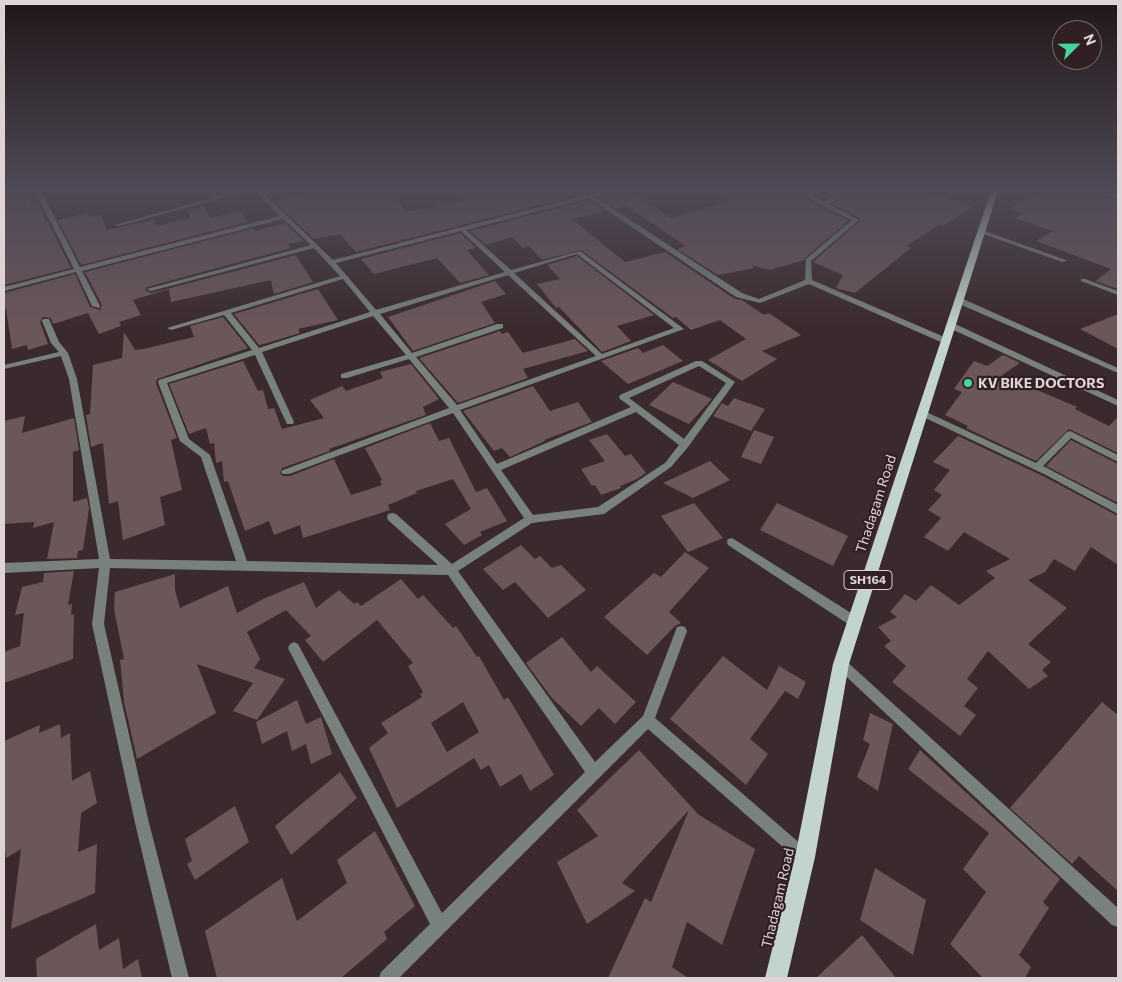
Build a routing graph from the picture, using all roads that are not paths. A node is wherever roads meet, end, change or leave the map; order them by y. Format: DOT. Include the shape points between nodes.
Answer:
graph roads {
  1 [pos="62,237"];
  2 [pos="204,237"];
  3 [pos="305,237"];
  4 [pos="431,237"];
  5 [pos="471,237"];
  6 [pos="652,237"];
  7 [pos="836,237"];
  8 [pos="980,237"];
  9 [pos="996,237"];
  10 [pos="315,246"];
  11 [pos="1064,261"];
  12 [pos="332,262"];
  13 [pos="79,270"];
  14 [pos="509,272"];
  15 [pos="344,277"];
  16 [pos="1083,280"];
  17 [pos="810,281"];
  18 [pos="4,289"];
  19 [pos="151,289"];
  20 [pos="1118,293"];
  21 [pos="960,301"];
  22 [pos="96,306"];
  23 [pos="226,312"];
  24 [pos="375,313"];
  25 [pos="46,321"];
  26 [pos="950,324"];
  27 [pos="500,326"];
  28 [pos="171,328"];
  29 [pos="946,341"];
  30 [pos="256,351"];
  31 [pos="64,353"];
  32 [pos="411,356"];
  33 [pos="601,357"];
  34 [pos="4,367"];
  35 [pos="1118,370"];
  36 [pos="344,376"];
  37 [pos="1118,403"];
  38 [pos="455,408"];
  39 [pos="637,408"];
  40 [pos="922,413"];
  41 [pos="290,422"];
  42 [pos="685,446"];
  43 [pos="1118,459"];
  44 [pos="1037,467"];
  45 [pos="496,468"];
  46 [pos="286,472"];
  47 [pos="1118,510"];
  48 [pos="392,518"];
  49 [pos="530,519"];
  50 [pos="732,542"];
  51 [pos="105,563"];
  52 [pos="243,565"];
  53 [pos="4,568"];
  54 [pos="451,570"];
  55 [pos="854,622"];
  56 [pos="681,631"];
  57 [pos="294,648"];
  58 [pos="841,664"];
  59 [pos="648,720"];
  60 [pos="594,772"];
  61 [pos="805,857"];
  62 [pos="1118,919"];
  63 [pos="440,926"];
  64 [pos="180,978"];
  65 [pos="387,978"];
  66 [pos="776,978"];
  1 -- 13 [label="street"];
  2 -- 13 [label="street"];
  3 -- 10 [label="street"];
  4 -- 12 [label="street"];
  5 -- 14 [label="street"];
  6 -- 17 [label="street" via="750,300 760,300"];
  7 -- 17 [label="street" via="808,260"];
  8 -- 21 [label="main road, Thadagam Road / SH164"];
  9 -- 11 [label="street"];
  10 -- 12 [label="street"];
  10 -- 19 [label="street"];
  12 -- 15 [label="street"];
  13 -- 18 [label="street"];
  13 -- 22 [label="street"];
  14 -- 24 [label="street"];
  14 -- 33 [label="street"];
  14 -- 33 [label="street" via="578,252 680,329"];
  15 -- 23 [label="street"];
  15 -- 24 [label="street"];
  16 -- 20 [label="street"];
  17 -- 29 [label="street"];
  21 -- 26 [label="main road, Thadagam Road / SH164"];
  21 -- 35 [label="street"];
  23 -- 28 [label="street"];
  23 -- 30 [label="street"];
  24 -- 30 [label="street"];
  24 -- 32 [label="street"];
  25 -- 31 [label="street" via="55,343"];
  26 -- 29 [label="main road, Thadagam Road / SH164"];
  26 -- 37 [label="street"];
  27 -- 32 [label="street"];
  29 -- 40 [label="main road, Thadagam Road / SH164"];
  30 -- 41 [label="street"];
  30 -- 52 [label="street" via="162,382 185,441 205,454"];
  31 -- 34 [label="street"];
  31 -- 51 [label="street" via="72,379"];
  32 -- 36 [label="street"];
  32 -- 38 [label="street"];
  33 -- 38 [label="street"];
  38 -- 45 [label="street"];
  38 -- 46 [label="street"];
  39 -- 42 [label="street"];
  39 -- 42 [label="street" via="623,397 699,363 731,382"];
  39 -- 45 [label="street"];
  40 -- 44 [label="street"];
  40 -- 55 [label="main road, Thadagam Road / SH164"];
  42 -- 49 [label="street" via="668,465 600,511"];
  43 -- 44 [label="street" via="1070,434"];
  44 -- 47 [label="street"];
  45 -- 49 [label="street"];
  48 -- 54 [label="street"];
  49 -- 54 [label="street"];
  50 -- 55 [label="street"];
  51 -- 52 [label="street"];
  51 -- 53 [label="street"];
  51 -- 64 [label="street" via="98,624"];
  52 -- 54 [label="street"];
  54 -- 60 [label="street"];
  55 -- 58 [label="main road, Thadagam Road / SH164"];
  56 -- 59 [label="street"];
  57 -- 63 [label="street"];
  58 -- 61 [label="main road, Thadagam Road / SH164"];
  58 -- 62 [label="street"];
  59 -- 60 [label="street"];
  59 -- 61 [label="street"];
  60 -- 63 [label="street"];
  61 -- 66 [label="main road, Thadagam Road / SH164"];
  63 -- 65 [label="street"];
}
